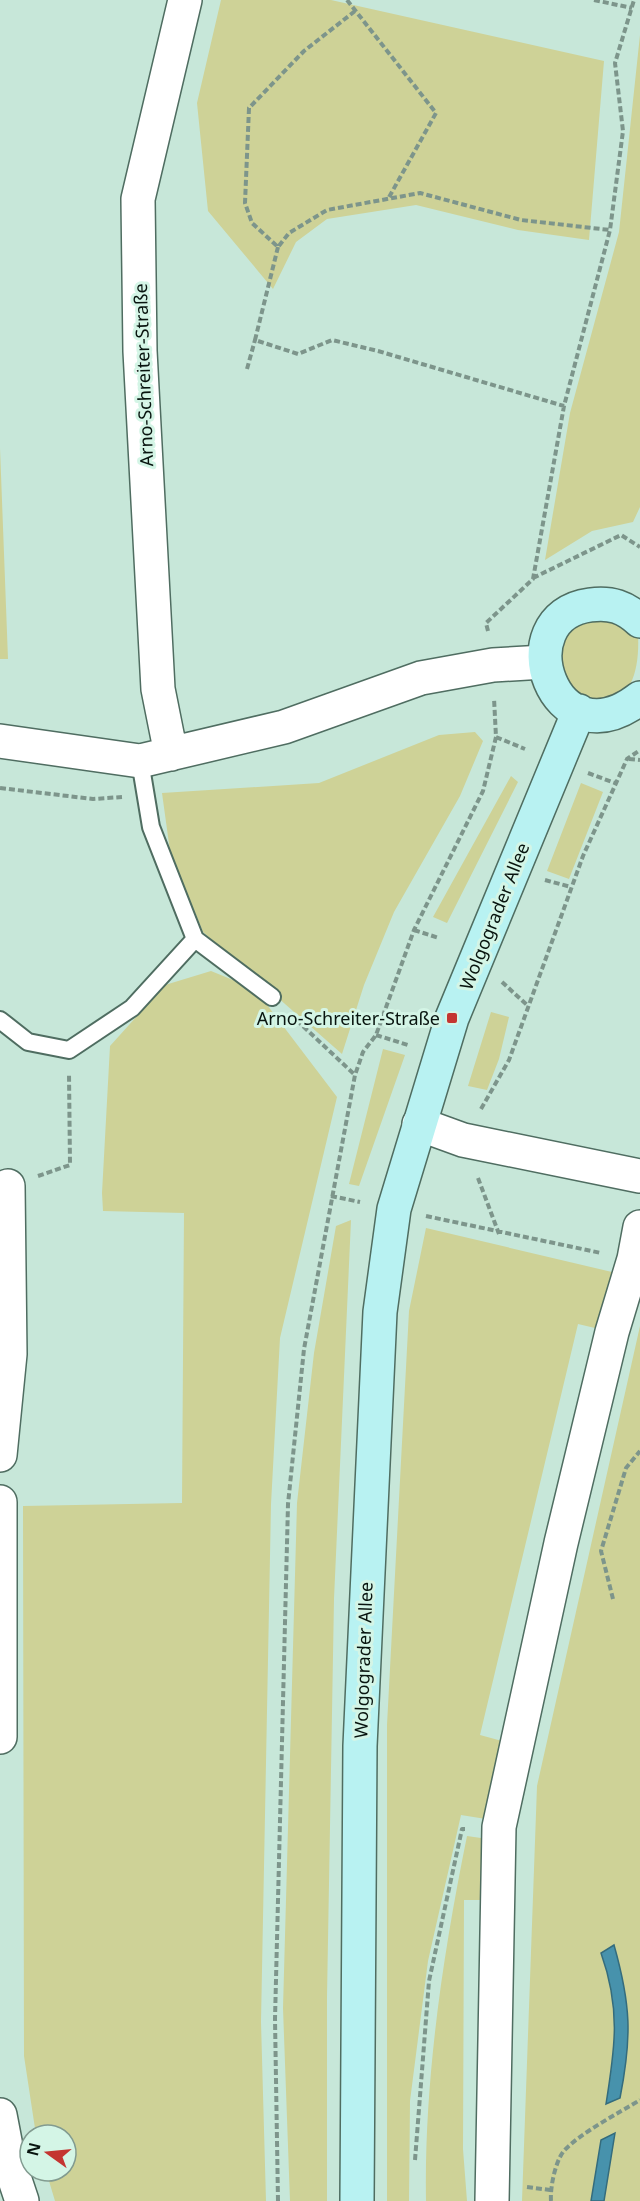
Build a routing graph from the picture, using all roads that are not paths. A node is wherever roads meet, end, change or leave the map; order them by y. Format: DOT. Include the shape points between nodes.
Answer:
graph roads {
  1 [pos="185,0"];
  2 [pos="637,610"];
  3 [pos="544,662"];
  4 [pos="640,698"];
  5 [pos="579,711"];
  6 [pos="0,741"];
  7 [pos="171,754"];
  8 [pos="140,761"];
  9 [pos="195,939"];
  10 [pos="272,997"];
  11 [pos="0,1020"];
  12 [pos="419,1124"];
  13 [pos="640,1176"];
  14 [pos="8,1185"];
  15 [pos="640,1227"];
  16 [pos="0,1455"];
  17 [pos="0,1502"];
  18 [pos="0,1737"];
  19 [pos="0,2115"];
  20 [pos="22,2201"];
  21 [pos="357,2201"];
  22 [pos="492,2201"];
  1 -- 7 [label="street, Arno-Schreiter-Straße" via="138,199 140,351 158,689"];
  2 -- 3 [label="main road" via="605,603 581,606 560,620 548,639"];
  3 -- 5 [label="main road" via="551,687 566,705"];
  3 -- 7 [label="street" via="493,665 421,678 284,727"];
  4 -- 5 [label="main road" via="624,710 598,715"];
  5 -- 12 [label="main road, Wolgograder Allee" via="452,1018"];
  6 -- 8 [label="street"];
  7 -- 8 [label="street"];
  8 -- 9 [label="lane" via="151,826"];
  9 -- 10 [label="lane"];
  9 -- 11 [label="lane" via="132,1008 69,1050 28,1042"];
  12 -- 13 [label="street" via="463,1140"];
  12 -- 21 [label="main road, Wolgograder Allee" via="394,1209 380,1312 360,1746"];
  14 -- 16 [label="street" via="10,1354"];
  15 -- 22 [label="street" via="564,1532 499,1827"];
  17 -- 18 [label="street"];
  19 -- 20 [label="street"];
}
